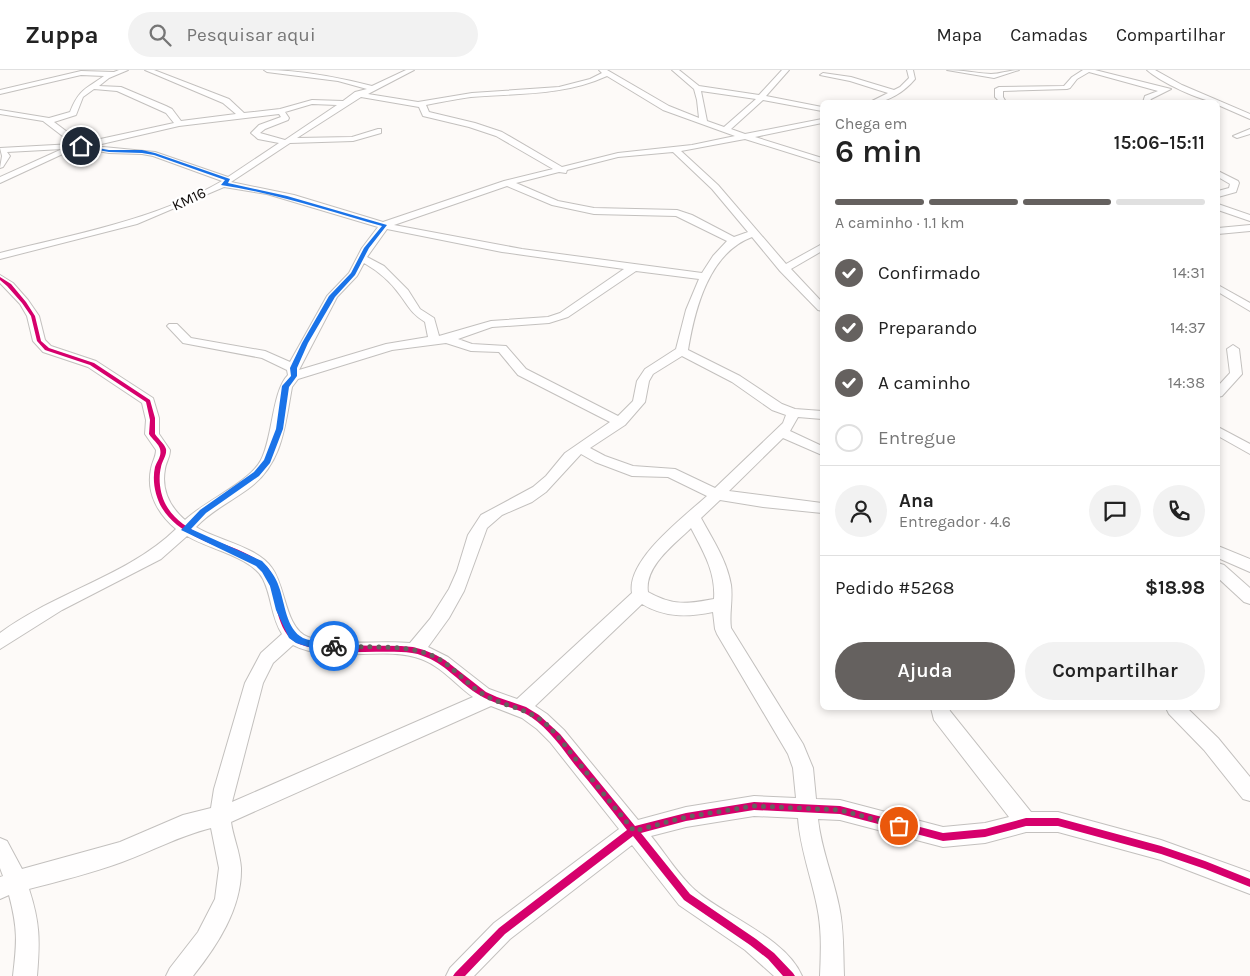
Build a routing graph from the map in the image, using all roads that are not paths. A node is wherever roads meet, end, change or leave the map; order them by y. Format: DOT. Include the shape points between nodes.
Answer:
graph roads {
  1 [pos="124,70"];
  2 [pos="148,70"];
  3 [pos="267,70"];
  4 [pos="278,70"];
  5 [pos="411,70"];
  6 [pos="675,70"];
  7 [pos="786,70"];
  8 [pos="910,70"];
  9 [pos="950,70"];
  10 [pos="1016,70"];
  11 [pos="1087,70"];
  12 [pos="1150,70"];
  13 [pos="87,71"];
  14 [pos="273,71"];
  15 [pos="605,72"];
  16 [pos="113,74"];
  17 [pos="617,74"];
  18 [pos="823,75"];
  19 [pos="598,78"];
  20 [pos="1180,86"];
  21 [pos="90,87"];
  22 [pos="372,88"];
  23 [pos="697,88"];
  24 [pos="1163,90"];
  25 [pos="0,92"];
  26 [pos="896,93"];
  27 [pos="358,94"];
  28 [pos="762,98"];
  29 [pos="879,100"];
  30 [pos="1001,100"];
  31 [pos="1147,100"];
  32 [pos="1212,100"];
  33 [pos="343,103"];
  34 [pos="419,104"];
  35 [pos="1220,104"];
  36 [pos="820,109"];
  37 [pos="281,111"];
  38 [pos="0,112"];
  39 [pos="242,116"];
  40 [pos="1250,117"];
  41 [pos="703,121"];
  42 [pos="820,121"];
  43 [pos="49,122"];
  44 [pos="179,124"];
  45 [pos="378,131"];
  46 [pos="1250,131"];
  47 [pos="145,132"];
  48 [pos="728,134"];
  49 [pos="744,136"];
  50 [pos="1250,140"];
  51 [pos="287,142"];
  52 [pos="77,147"];
  53 [pos="676,149"];
  54 [pos="1,150"];
  55 [pos="142,152"];
  56 [pos="820,160"];
  57 [pos="0,165"];
  58 [pos="23,170"];
  59 [pos="563,170"];
  60 [pos="0,172"];
  61 [pos="1220,175"];
  62 [pos="0,180"];
  63 [pos="226,182"];
  64 [pos="507,183"];
  65 [pos="1220,193"];
  66 [pos="1220,208"];
  67 [pos="1250,218"];
  68 [pos="385,225"];
  69 [pos="1250,228"];
  70 [pos="1220,231"];
  71 [pos="752,232"];
  72 [pos="734,241"];
  73 [pos="820,251"];
  74 [pos="0,256"];
  75 [pos="362,258"];
  76 [pos="634,267"];
  77 [pos="784,269"];
  78 [pos="705,277"];
  79 [pos="0,278"];
  80 [pos="802,288"];
  81 [pos="1220,289"];
  82 [pos="820,292"];
  83 [pos="820,306"];
  84 [pos="1250,308"];
  85 [pos="174,326"];
  86 [pos="441,339"];
  87 [pos="1233,349"];
  88 [pos="682,351"];
  89 [pos="294,372"];
  90 [pos="1220,391"];
  91 [pos="793,412"];
  92 [pos="820,415"];
  93 [pos="620,422"];
  94 [pos="782,432"];
  95 [pos="1220,432"];
  96 [pos="580,448"];
  97 [pos="820,450"];
  98 [pos="1250,450"];
  99 [pos="716,494"];
  100 [pos="820,508"];
  101 [pos="694,518"];
  102 [pos="185,530"];
  103 [pos="1220,553"];
  104 [pos="1250,566"];
  105 [pos="1220,571"];
  106 [pos="641,595"];
  107 [pos="1250,598"];
  108 [pos="722,604"];
  109 [pos="292,635"];
  110 [pos="0,642"];
  111 [pos="422,648"];
  112 [pos="491,698"];
  113 [pos="520,708"];
  114 [pos="940,710"];
  115 [pos="1178,710"];
  116 [pos="1250,792"];
  117 [pos="806,810"];
  118 [pos="222,814"];
  119 [pos="1026,822"];
  120 [pos="634,831"];
  121 [pos="0,848"];
  122 [pos="1250,883"];
  123 [pos="8,885"];
  124 [pos="25,976"];
  125 [pos="178,976"];
  126 [pos="458,976"];
  127 [pos="790,976"];
  128 [pos="832,976"];
  1 -- 16 [label="street"];
  2 -- 39 [label="street" via="226,101"];
  3 -- 14 [label="street"];
  4 -- 14 [label="street"];
  5 -- 22 [label="street, KM16"];
  6 -- 23 [label="street"];
  7 -- 28 [label="street"];
  8 -- 26 [label="street" via="913,78"];
  9 -- 10 [label="street" via="994,76"];
  11 -- 24 [label="street"];
  11 -- 30 [label="street" via="1064,88 999,89"];
  12 -- 20 [label="street"];
  13 -- 16 [label="street"];
  13 -- 25 [label="street"];
  14 -- 22 [label="street" via="338,79"];
  15 -- 17 [label="street"];
  15 -- 19 [label="street"];
  16 -- 21 [label="street"];
  17 -- 19 [label="street"];
  17 -- 41 [label="street" via="666,108"];
  18 -- 26 [label="street" via="852,79"];
  19 -- 34 [label="street" via="540,92 472,96"];
  20 -- 24 [label="street"];
  20 -- 32 [label="street"];
  21 -- 43 [label="street" via="78,98 74,113"];
  21 -- 44 [label="street" via="118,89 169,111"];
  22 -- 27 [label="street, KM16"];
  23 -- 28 [label="street"];
  23 -- 41 [label="street" via="702,100"];
  24 -- 31 [label="street"];
  26 -- 29 [label="street"];
  27 -- 33 [label="street, KM16"];
  27 -- 34 [label="street"];
  28 -- 36 [label="street"];
  28 -- 48 [label="street"];
  33 -- 37 [label="street" via="312,102"];
  33 -- 51 [label="street, KM16"];
  34 -- 59 [label="street" via="426,114 499,134"];
  35 -- 40 [label="street"];
  37 -- 39 [label="street"];
  37 -- 51 [label="street" via="285,118 255,133"];
  38 -- 43 [label="street" via="42,118"];
  39 -- 44 [label="street"];
  41 -- 48 [label="street"];
  42 -- 49 [label="street"];
  43 -- 52 [label="street"];
  44 -- 47 [label="street"];
  45 -- 51 [label="street" via="353,139"];
  46 -- 50 [label="street" via="1237,136"];
  47 -- 52 [label="street"];
  47 -- 55 [label="street"];
  48 -- 49 [label="street"];
  48 -- 53 [label="street"];
  49 -- 56 [label="street"];
  51 -- 63 [label="street, KM16"];
  52 -- 54 [label="street"];
  52 -- 55 [label="street"];
  52 -- 58 [label="street"];
  53 -- 59 [label="street" via="623,154"];
  53 -- 71 [label="street" via="715,187"];
  54 -- 57 [label="street" via="6,156"];
  55 -- 63 [label="street" via="164,157"];
  58 -- 60 [label="street"];
  58 -- 62 [label="street"];
  59 -- 64 [label="street"];
  61 -- 65 [label="street" via="1235,183 1233,190"];
  63 -- 68 [label="street"];
  63 -- 74 [label="street, KM16" via="182,204 134,222"];
  64 -- 68 [label="street"];
  64 -- 72 [label="street" via="547,200 594,211 677,213"];
  66 -- 67 [label="street"];
  68 -- 75 [label="street"];
  68 -- 76 [label="street" via="534,254"];
  69 -- 70 [label="street"];
  71 -- 72 [label="street"];
  71 -- 77 [label="street"];
  72 -- 78 [label="street" via="712,263"];
  73 -- 77 [label="street"];
  75 -- 86 [label="street" via="380,268 404,292 416,311 432,322"];
  75 -- 89 [label="street" via="353,274 332,296"];
  76 -- 78 [label="street"];
  76 -- 86 [label="street" via="564,315 549,320 492,324"];
  77 -- 80 [label="street"];
  78 -- 88 [label="street"];
  79 -- 102 [label="street" via="10,285 33,316 39,342 48,349 92,364 148,401 153,424 151,432 164,453 158,468 159,496 164,507"];
  80 -- 82 [label="street"];
  80 -- 83 [label="street"];
  81 -- 84 [label="street"];
  85 -- 89 [label="street" via="187,341 265,355"];
  86 -- 89 [label="street"];
  86 -- 93 [label="street" via="471,347 502,349 522,372"];
  87 -- 90 [label="street" via="1236,374"];
  88 -- 91 [label="street" via="736,379 777,407"];
  88 -- 93 [label="street" via="644,377 642,398"];
  89 -- 102 [label="street" via="286,386 279,429 267,461 256,474 203,512"];
  91 -- 92 [label="street"];
  91 -- 94 [label="street"];
  93 -- 96 [label="street"];
  94 -- 97 [label="street"];
  94 -- 99 [label="street"];
  95 -- 98 [label="street"];
  96 -- 99 [label="street" via="632,470 670,472"];
  96 -- 111 [label="street" via="538,491 482,524 461,579"];
  99 -- 100 [label="street"];
  99 -- 101 [label="street"];
  101 -- 106 [label="street" via="650,561 640,578"];
  101 -- 108 [label="street" via="718,564 723,587"];
  102 -- 109 [label="street" via="265,569 275,586 280,610"];
  102 -- 110 [label="street" via="154,555 39,615"];
  103 -- 104 [label="street"];
  105 -- 107 [label="street"];
  106 -- 108 [label="street" via="666,609 680,611"];
  106 -- 113 [label="street"];
  108 -- 117 [label="street" via="723,629 796,750 803,768"];
  109 -- 111 [label="street" via="315,646"];
  109 -- 118 [label="street" via="267,658 254,682 224,789"];
  111 -- 112 [label="street"];
  112 -- 113 [label="street"];
  112 -- 118 [label="street" via="240,809"];
  113 -- 120 [label="street" via="541,720 558,736"];
  114 -- 119 [label="street"];
  115 -- 116 [label="street"];
  117 -- 119 [label="street" via="840,810 943,837 985,833"];
  117 -- 120 [label="street" via="754,806 686,817"];
  117 -- 128 [label="street" via="810,839 828,906"];
  118 -- 123 [label="street" via="183,825 122,852"];
  118 -- 125 [label="street" via="230,868 228,890 210,934"];
  119 -- 122 [label="street" via="1074,825 1161,850"];
  120 -- 126 [label="street" via="502,931"];
  120 -- 127 [label="street" via="687,897 759,947"];
  121 -- 123 [label="street" via="6,855"];
  123 -- 124 [label="street" via="29,941"];
}
